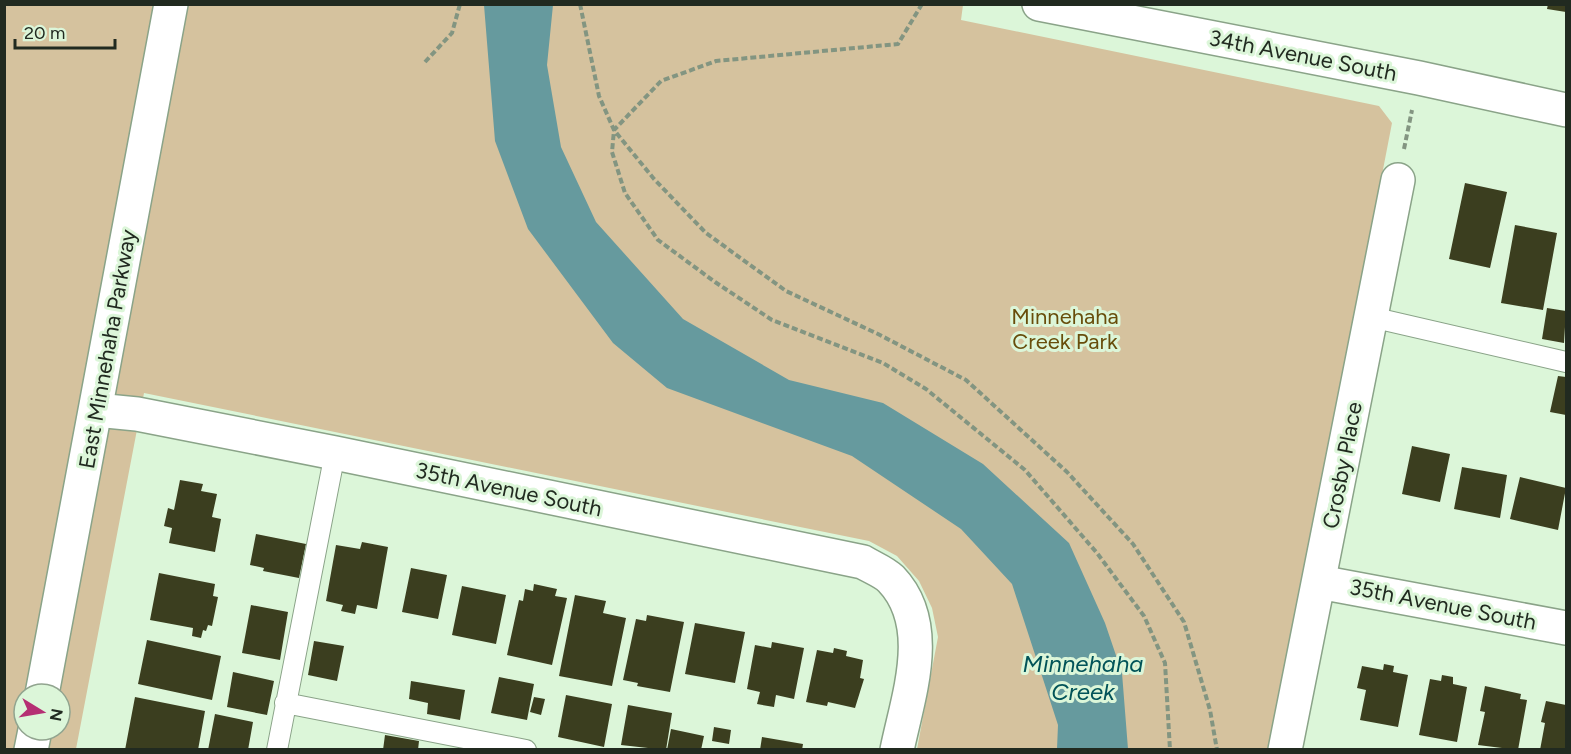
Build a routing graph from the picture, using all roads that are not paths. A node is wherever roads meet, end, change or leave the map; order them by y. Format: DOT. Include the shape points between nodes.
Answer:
graph roads {
  1 [pos="171,4"];
  2 [pos="1039,4"];
  3 [pos="1566,110"];
  4 [pos="1398,180"];
  5 [pos="1371,317"];
  6 [pos="1566,362"];
  7 [pos="96,410"];
  8 [pos="335,453"];
  9 [pos="1319,582"];
  10 [pos="1566,628"];
  11 [pos="44,682"];
  12 [pos="285,703"];
  13 [pos="277,750"];
  14 [pos="526,750"];
  15 [pos="897,750"];
  16 [pos="1286,750"];
  1 -- 7 [label="street, East Minnehaha Parkway"];
  2 -- 3 [label="street, 34th Avenue South"];
  4 -- 5 [label="street, Crosby Place"];
  5 -- 6 [label="lane"];
  5 -- 9 [label="street, Crosby Place"];
  7 -- 8 [label="street, 35th Avenue South" via="137,414"];
  7 -- 11 [label="street, East Minnehaha Parkway"];
  8 -- 12 [label="lane"];
  8 -- 15 [label="street, 35th Avenue South" via="863,562 891,579 915,628 916,655"];
  9 -- 10 [label="street, 35th Avenue South"];
  9 -- 16 [label="street, Crosby Place"];
  12 -- 13 [label="lane"];
  12 -- 14 [label="lane"];
}
